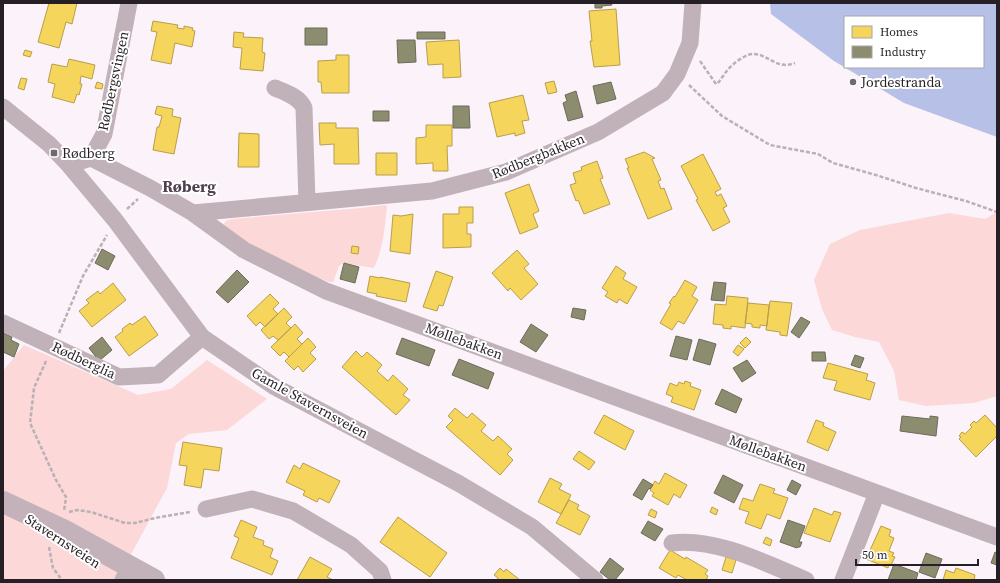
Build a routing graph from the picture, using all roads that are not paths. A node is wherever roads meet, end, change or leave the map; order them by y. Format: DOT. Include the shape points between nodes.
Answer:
graph roads {
  1 [pos="129,3"];
  2 [pos="693,3"];
  3 [pos="275,88"];
  4 [pos="3,106"];
  5 [pos="91,158"];
  6 [pos="70,165"];
  7 [pos="307,202"];
  8 [pos="194,214"];
  9 [pos="3,323"];
  10 [pos="202,337"];
  11 [pos="877,493"];
  12 [pos="3,502"];
  13 [pos="206,508"];
  14 [pos="997,537"];
  15 [pos="672,544"];
  16 [pos="125,576"];
  17 [pos="154,580"];
  18 [pos="383,580"];
  19 [pos="595,580"];
  20 [pos="806,580"];
  21 [pos="843,580"];
  1 -- 5 [label="street, Rødbergsvingen" via="104,134"];
  2 -- 7 [label="street, Rødbergbakken" via="690,43 677,74 663,93 598,132 506,172 432,192"];
  3 -- 7 [label="street" via="293,96 304,108"];
  4 -- 6 [label="street, Gamle Stavernsveien"];
  5 -- 6 [label="street"];
  5 -- 8 [label="street, Møllebakken"];
  6 -- 10 [label="street, Gamle Stavernsveien" via="115,220"];
  7 -- 8 [label="street, Rødbergbakken"];
  8 -- 11 [label="street, Møllebakken" via="244,250 326,291"];
  9 -- 10 [label="street, Rødberglia" via="119,377 158,375"];
  10 -- 19 [label="street, Gamle Stavernsveien" via="276,387 458,483 532,527"];
  11 -- 14 [label="street, Møllebakken"];
  11 -- 21 [label="street"];
  12 -- 16 [label="main road, Stavernsveien" via="63,530"];
  13 -- 18 [label="street" via="252,499 293,511 351,545 380,571"];
  15 -- 20 [label="street" via="712,544"];
  16 -- 17 [label="main road, Stavernsveien"];
}
